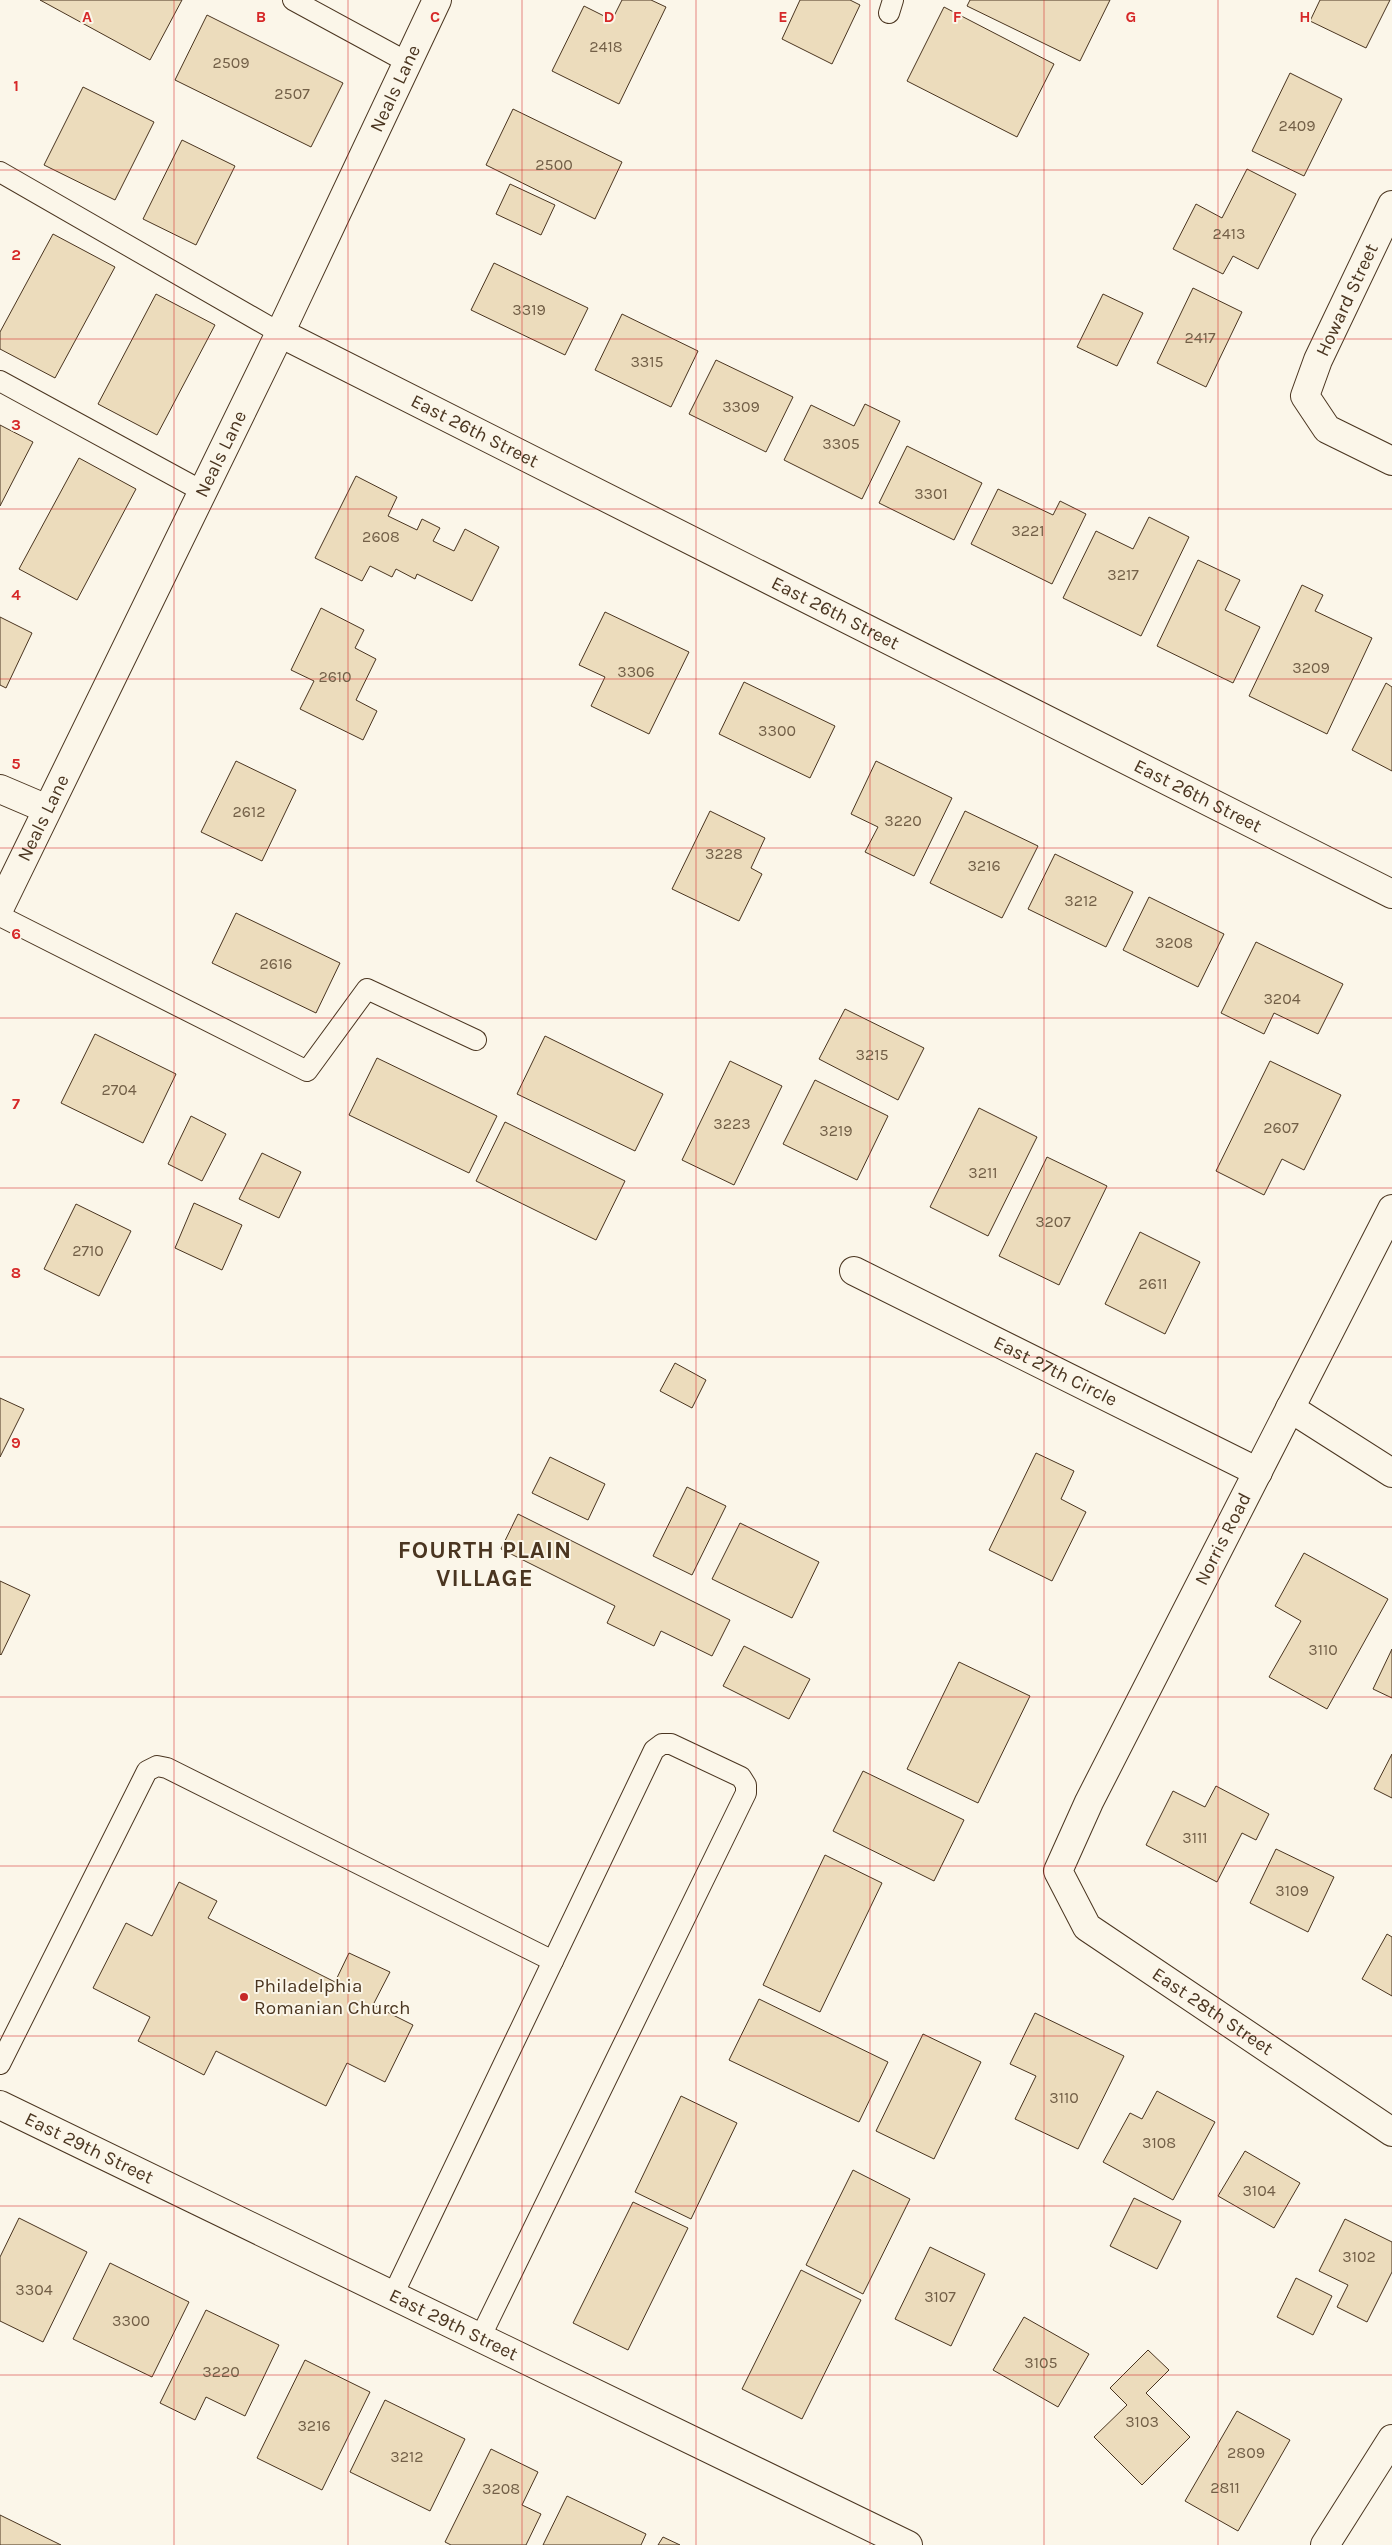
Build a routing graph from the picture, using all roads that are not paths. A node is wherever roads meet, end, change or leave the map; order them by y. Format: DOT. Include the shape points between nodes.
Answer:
graph roads {
  1 [pos="293,0"];
  2 [pos="437,0"];
  3 [pos="407,62"];
  4 [pos="0,172"];
  5 [pos="1392,205"];
  6 [pos="280,333"];
  7 [pos="0,381"];
  8 [pos="1392,461"];
  9 [pos="202,490"];
  10 [pos="0,789"];
  11 [pos="47,809"];
  12 [pos="1392,894"];
  13 [pos="0,908"];
  14 [pos="0,916"];
  15 [pos="476,1040"];
  16 [pos="1392,1209"];
  17 [pos="854,1271"];
  18 [pos="1290,1408"];
  19 [pos="1258,1472"];
  20 [pos="1392,1473"];
  21 [pos="1058,1871"];
  22 [pos="553,1961"];
  23 [pos="0,2064"];
  24 [pos="0,2105"];
  25 [pos="1392,2132"];
  26 [pos="393,2295"];
  27 [pos="480,2338"];
  28 [pos="1392,2439"];
  29 [pos="908,2545"];
  30 [pos="1325,2545"];
  1 -- 3 [label="lane"];
  2 -- 3 [label="street, Neals Lane"];
  3 -- 6 [label="street, Neals Lane"];
  4 -- 6 [label="lane"];
  5 -- 8 [label="street, Howard Street" via="1318,360 1305,396 1327,429"];
  6 -- 9 [label="street, Neals Lane"];
  6 -- 12 [label="street, East 26th Street"];
  7 -- 9 [label="lane"];
  9 -- 11 [label="street, Neals Lane"];
  10 -- 11 [label="street"];
  11 -- 13 [label="street, Neals Lane"];
  14 -- 15 [label="lane" via="307,1071 367,989"];
  16 -- 18 [label="street, Norris Road"];
  17 -- 19 [label="street, East 27th Circle"];
  18 -- 19 [label="street, Norris Road"];
  18 -- 20 [label="street"];
  19 -- 21 [label="street, Norris Road" via="1089,1802"];
  21 -- 25 [label="street, East 28th Street" via="1088,1927"];
  22 -- 23 [label="lane" via="167,1768 157,1766 147,1771"];
  22 -- 26 [label="lane"];
  22 -- 27 [label="lane" via="654,1750 662,1744 671,1744 741,1777 746,1793"];
  24 -- 26 [label="street, East 29th Street"];
  26 -- 27 [label="street, East 29th Street"];
  27 -- 29 [label="street, East 29th Street"];
  28 -- 30 [label="street"];
}
